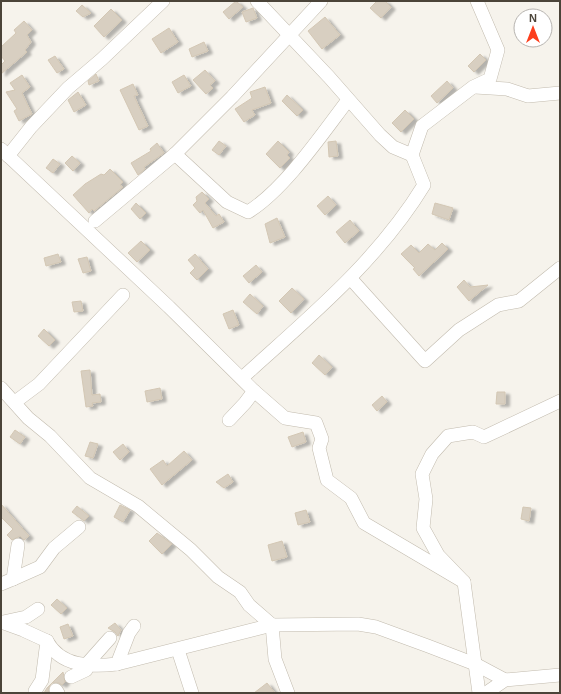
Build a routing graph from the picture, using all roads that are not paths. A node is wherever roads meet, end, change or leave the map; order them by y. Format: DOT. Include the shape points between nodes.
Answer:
graph roads {
  1 [pos="163,1"];
  2 [pos="257,1"];
  3 [pos="321,1"];
  4 [pos="477,1"];
  5 [pos="290,35"];
  6 [pos="473,87"];
  7 [pos="560,93"];
  8 [pos="348,100"];
  9 [pos="5,153"];
  10 [pos="175,154"];
  11 [pos="412,155"];
  12 [pos="95,221"];
  13 [pos="560,268"];
  14 [pos="352,279"];
  15 [pos="123,295"];
  16 [pos="242,378"];
  17 [pos="1,388"];
  18 [pos="254,391"];
  19 [pos="560,401"];
  20 [pos="15,402"];
  21 [pos="229,420"];
  22 [pos="79,526"];
  23 [pos="18,546"];
  24 [pos="7,581"];
  25 [pos="464,582"];
  26 [pos="38,609"];
  27 [pos="1,622"];
  28 [pos="272,625"];
  29 [pos="134,626"];
  30 [pos="110,638"];
  31 [pos="46,641"];
  32 [pos="178,650"];
  33 [pos="117,664"];
  34 [pos="475,664"];
  35 [pos="86,665"];
  36 [pos="560,675"];
  37 [pos="71,677"];
  38 [pos="505,680"];
  39 [pos="36,693"];
  40 [pos="192,693"];
  41 [pos="288,693"];
  42 [pos="479,693"];
  43 [pos="486,693"];
  1 -- 9 [label="street" via="68,88"];
  2 -- 5 [label="street"];
  3 -- 5 [label="street"];
  4 -- 6 [label="street" via="498,50 490,79"];
  5 -- 8 [label="street"];
  5 -- 10 [label="street"];
  6 -- 7 [label="street" via="507,89 528,96"];
  6 -- 11 [label="street" via="422,126"];
  8 -- 10 [label="street" via="298,164 248,212 227,202"];
  8 -- 11 [label="street" via="393,147"];
  9 -- 16 [label="street"];
  10 -- 12 [label="street"];
  11 -- 14 [label="street" via="424,185 409,210"];
  13 -- 14 [label="street" via="519,301 498,305 459,330 425,360"];
  14 -- 16 [label="street"];
  15 -- 20 [label="street" via="39,384"];
  16 -- 18 [label="street"];
  17 -- 20 [label="street"];
  18 -- 21 [label="street"];
  18 -- 25 [label="street" via="285,418 316,423 322,439 319,448 327,480 351,498 364,523"];
  19 -- 25 [label="street" via="484,437 473,432 448,436 432,454 422,474 426,499 423,528 438,556"];
  20 -- 28 [label="street" via="90,478 138,506 191,550 218,577 240,592 249,605"];
  22 -- 24 [label="street" via="54,548 40,566"];
  23 -- 24 [label="street"];
  25 -- 34 [label="street"];
  26 -- 27 [label="street" via="26,617"];
  27 -- 31 [label="street"];
  28 -- 32 [label="street"];
  28 -- 34 [label="street" via="369,625"];
  28 -- 41 [label="street" via="275,659"];
  29 -- 33 [label="street"];
  30 -- 35 [label="street"];
  31 -- 35 [label="street" via="52,651 65,660"];
  31 -- 39 [label="street" via="42,680"];
  32 -- 33 [label="street"];
  32 -- 40 [label="street"];
  33 -- 35 [label="street" via="96,667"];
  34 -- 38 [label="street"];
  34 -- 42 [label="street"];
  35 -- 37 [label="street" via="86,670"];
  36 -- 38 [label="street"];
  38 -- 43 [label="street"];
}
